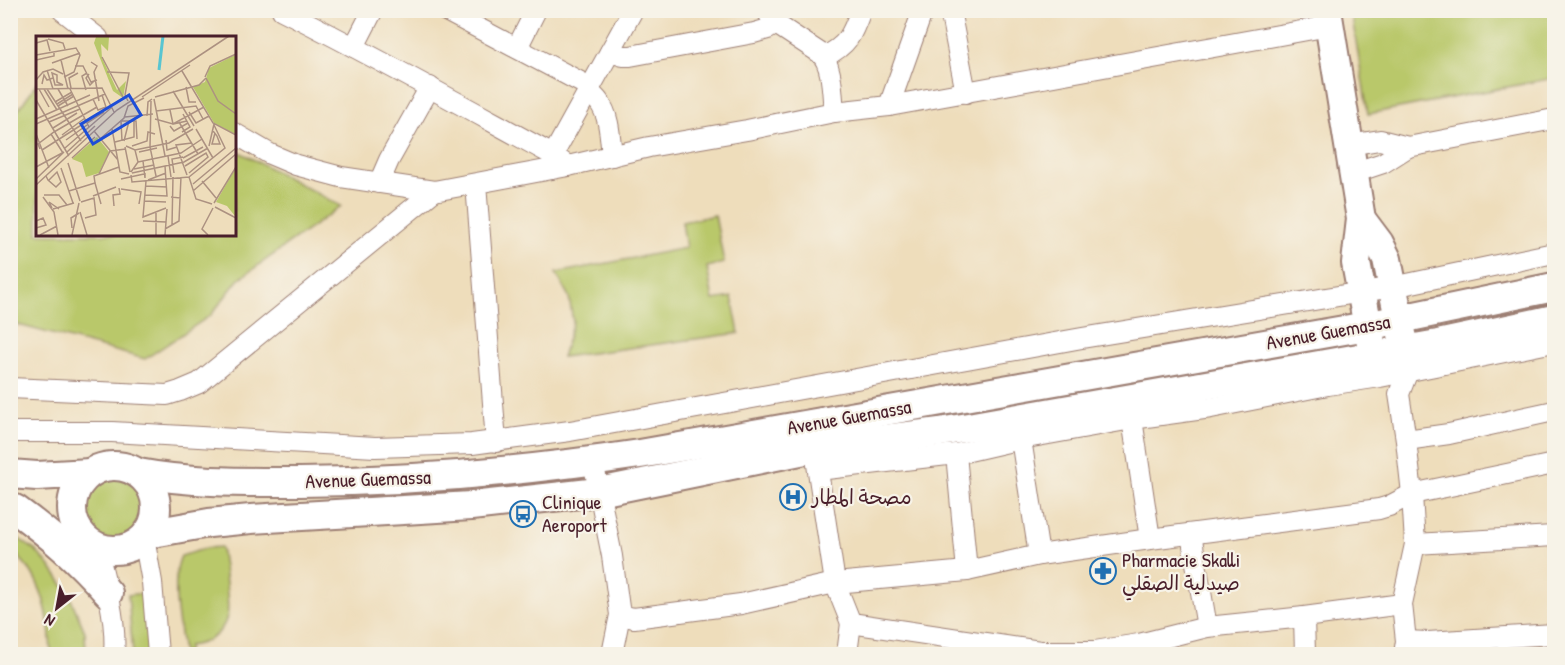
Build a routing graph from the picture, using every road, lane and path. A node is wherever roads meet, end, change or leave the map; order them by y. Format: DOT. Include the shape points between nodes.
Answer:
graph roads {
  1 [pos="62,10"];
  2 [pos="282,10"];
  3 [pos="373,10"];
  4 [pos="444,10"];
  5 [pos="536,10"];
  6 [pos="633,10"];
  7 [pos="861,10"];
  8 [pos="923,10"];
  9 [pos="950,10"];
  10 [pos="771,17"];
  11 [pos="1328,18"];
  12 [pos="95,36"];
  13 [pos="354,46"];
  14 [pos="517,48"];
  15 [pos="610,52"];
  16 [pos="825,57"];
  17 [pos="430,87"];
  18 [pos="589,89"];
  19 [pos="966,93"];
  20 [pos="889,106"];
  21 [pos="834,112"];
  22 [pos="1554,119"];
  23 [pos="236,135"];
  24 [pos="1349,145"];
  25 [pos="1408,147"];
  26 [pos="612,156"];
  27 [pos="560,161"];
  28 [pos="1353,173"];
  29 [pos="379,183"];
  30 [pos="476,184"];
  31 [pos="434,191"];
  32 [pos="1361,219"];
  33 [pos="1554,253"];
  34 [pos="1393,287"];
  35 [pos="1554,287"];
  36 [pos="1360,292"];
  37 [pos="1554,319"];
  38 [pos="1399,320"];
  39 [pos="1367,326"];
  40 [pos="1554,342"];
  41 [pos="1407,360"];
  42 [pos="1377,366"];
  43 [pos="10,388"];
  44 [pos="1399,394"];
  45 [pos="1554,411"];
  46 [pos="1132,419"];
  47 [pos="10,432"];
  48 [pos="1021,439"];
  49 [pos="1406,440"];
  50 [pos="496,442"];
  51 [pos="956,454"];
  52 [pos="816,459"];
  53 [pos="593,461"];
  54 [pos="1554,464"];
  55 [pos="90,473"];
  56 [pos="138,473"];
  57 [pos="10,474"];
  58 [pos="599,492"];
  59 [pos="1412,494"];
  60 [pos="13,509"];
  61 [pos="1191,534"];
  62 [pos="146,536"];
  63 [pos="1554,536"];
  64 [pos="87,538"];
  65 [pos="1150,539"];
  66 [pos="1414,544"];
  67 [pos="1039,555"];
  68 [pos="967,571"];
  69 [pos="835,583"];
  70 [pos="108,593"];
  71 [pos="1402,604"];
  72 [pos="620,615"];
  73 [pos="1304,617"];
  74 [pos="851,623"];
  75 [pos="1207,627"];
  76 [pos="1554,634"];
  77 [pos="1405,648"];
  78 [pos="1139,649"];
  79 [pos="1056,652"];
  80 [pos="114,654"];
  81 [pos="158,654"];
  82 [pos="612,654"];
  83 [pos="847,654"];
  84 [pos="1305,654"];
  1 -- 12 [label="street"];
  2 -- 13 [label="street"];
  3 -- 13 [label="street"];
  4 -- 14 [label="street"];
  5 -- 14 [label="street"];
  6 -- 15 [label="street"];
  7 -- 16 [label="street" via="850,38"];
  8 -- 20 [label="street"];
  9 -- 19 [label="street"];
  10 -- 15 [label="street" via="768,29 754,33 630,56"];
  10 -- 16 [label="street"];
  11 -- 19 [label="street"];
  11 -- 24 [label="main road"];
  13 -- 17 [label="street"];
  14 -- 18 [label="street"];
  15 -- 18 [label="street"];
  16 -- 21 [label="street"];
  17 -- 27 [label="street"];
  17 -- 29 [label="street"];
  18 -- 26 [label="street" via="603,108"];
  18 -- 27 [label="street"];
  19 -- 20 [label="street"];
  20 -- 21 [label="street"];
  21 -- 26 [label="street"];
  22 -- 25 [label="street"];
  23 -- 29 [label="street" via="296,165"];
  24 -- 25 [label="street" via="1380,140"];
  24 -- 28 [label="main road"];
  25 -- 28 [label="street" via="1383,163"];
  26 -- 27 [label="street"];
  27 -- 30 [label="street"];
  28 -- 32 [label="main road"];
  29 -- 31 [label="street"];
  30 -- 31 [label="street"];
  30 -- 50 [label="street"];
  31 -- 43 [label="street" via="199,383 167,395"];
  32 -- 34 [label="main road" via="1379,243"];
  32 -- 36 [label="main road" via="1356,263"];
  33 -- 34 [label="street"];
  34 -- 36 [label="street"];
  34 -- 38 [label="main road"];
  35 -- 38 [label="main road, Avenue Guemassa"];
  36 -- 39 [label="main road"];
  36 -- 50 [label="street"];
  37 -- 41 [label="main road, Avenue Guemassa" via="1438,344"];
  38 -- 39 [label="main road, Avenue Guemassa"];
  38 -- 41 [label="main road"];
  39 -- 42 [label="main road"];
  39 -- 53 [label="main road, Avenue Guemassa"];
  40 -- 41 [label="street"];
  41 -- 42 [label="main road, Avenue Guemassa"];
  41 -- 44 [label="street"];
  42 -- 44 [label="street"];
  42 -- 46 [label="street" via="1328,385"];
  42 -- 52 [label="main road, Avenue Guemassa" via="921,435"];
  44 -- 49 [label="street"];
  45 -- 49 [label="street"];
  46 -- 48 [label="street"];
  46 -- 65 [label="street"];
  47 -- 50 [label="street" via="112,432 375,447"];
  48 -- 51 [label="street"];
  48 -- 67 [label="street"];
  49 -- 59 [label="street"];
  51 -- 52 [label="street"];
  51 -- 68 [label="street"];
  52 -- 58 [label="main road, Avenue Guemassa"];
  52 -- 69 [label="street"];
  53 -- 56 [label="main road, Avenue Guemassa" via="492,473 327,482 203,482"];
  53 -- 58 [label="street"];
  54 -- 59 [label="street"];
  55 -- 56 [label="main road" via="114,466"];
  55 -- 57 [label="main road"];
  55 -- 64 [label="main road" via="73,496 72,513"];
  56 -- 62 [label="main road" via="150,486 156,501 155,519"];
  58 -- 62 [label="main road, Avenue Guemassa" via="471,506 208,523"];
  58 -- 72 [label="street"];
  59 -- 61 [label="street" via="1379,508"];
  59 -- 66 [label="street"];
  60 -- 64 [label="main road"];
  60 -- 70 [label="main road" via="63,545"];
  61 -- 65 [label="street"];
  61 -- 75 [label="street"];
  62 -- 64 [label="main road" via="135,545 113,550"];
  62 -- 81 [label="street"];
  63 -- 66 [label="street"];
  64 -- 70 [label="street"];
  65 -- 67 [label="street"];
  66 -- 71 [label="street"];
  67 -- 68 [label="street"];
  68 -- 69 [label="street"];
  69 -- 72 [label="street" via="741,604 634,618"];
  69 -- 74 [label="street"];
  70 -- 80 [label="street"];
  71 -- 73 [label="street"];
  71 -- 77 [label="street"];
  72 -- 82 [label="street"];
  73 -- 75 [label="street"];
  73 -- 84 [label="street"];
  74 -- 79 [label="street"];
  74 -- 83 [label="street"];
  75 -- 78 [label="street"];
  76 -- 77 [label="street" via="1428,642"];
  78 -- 79 [label="street"];
}
